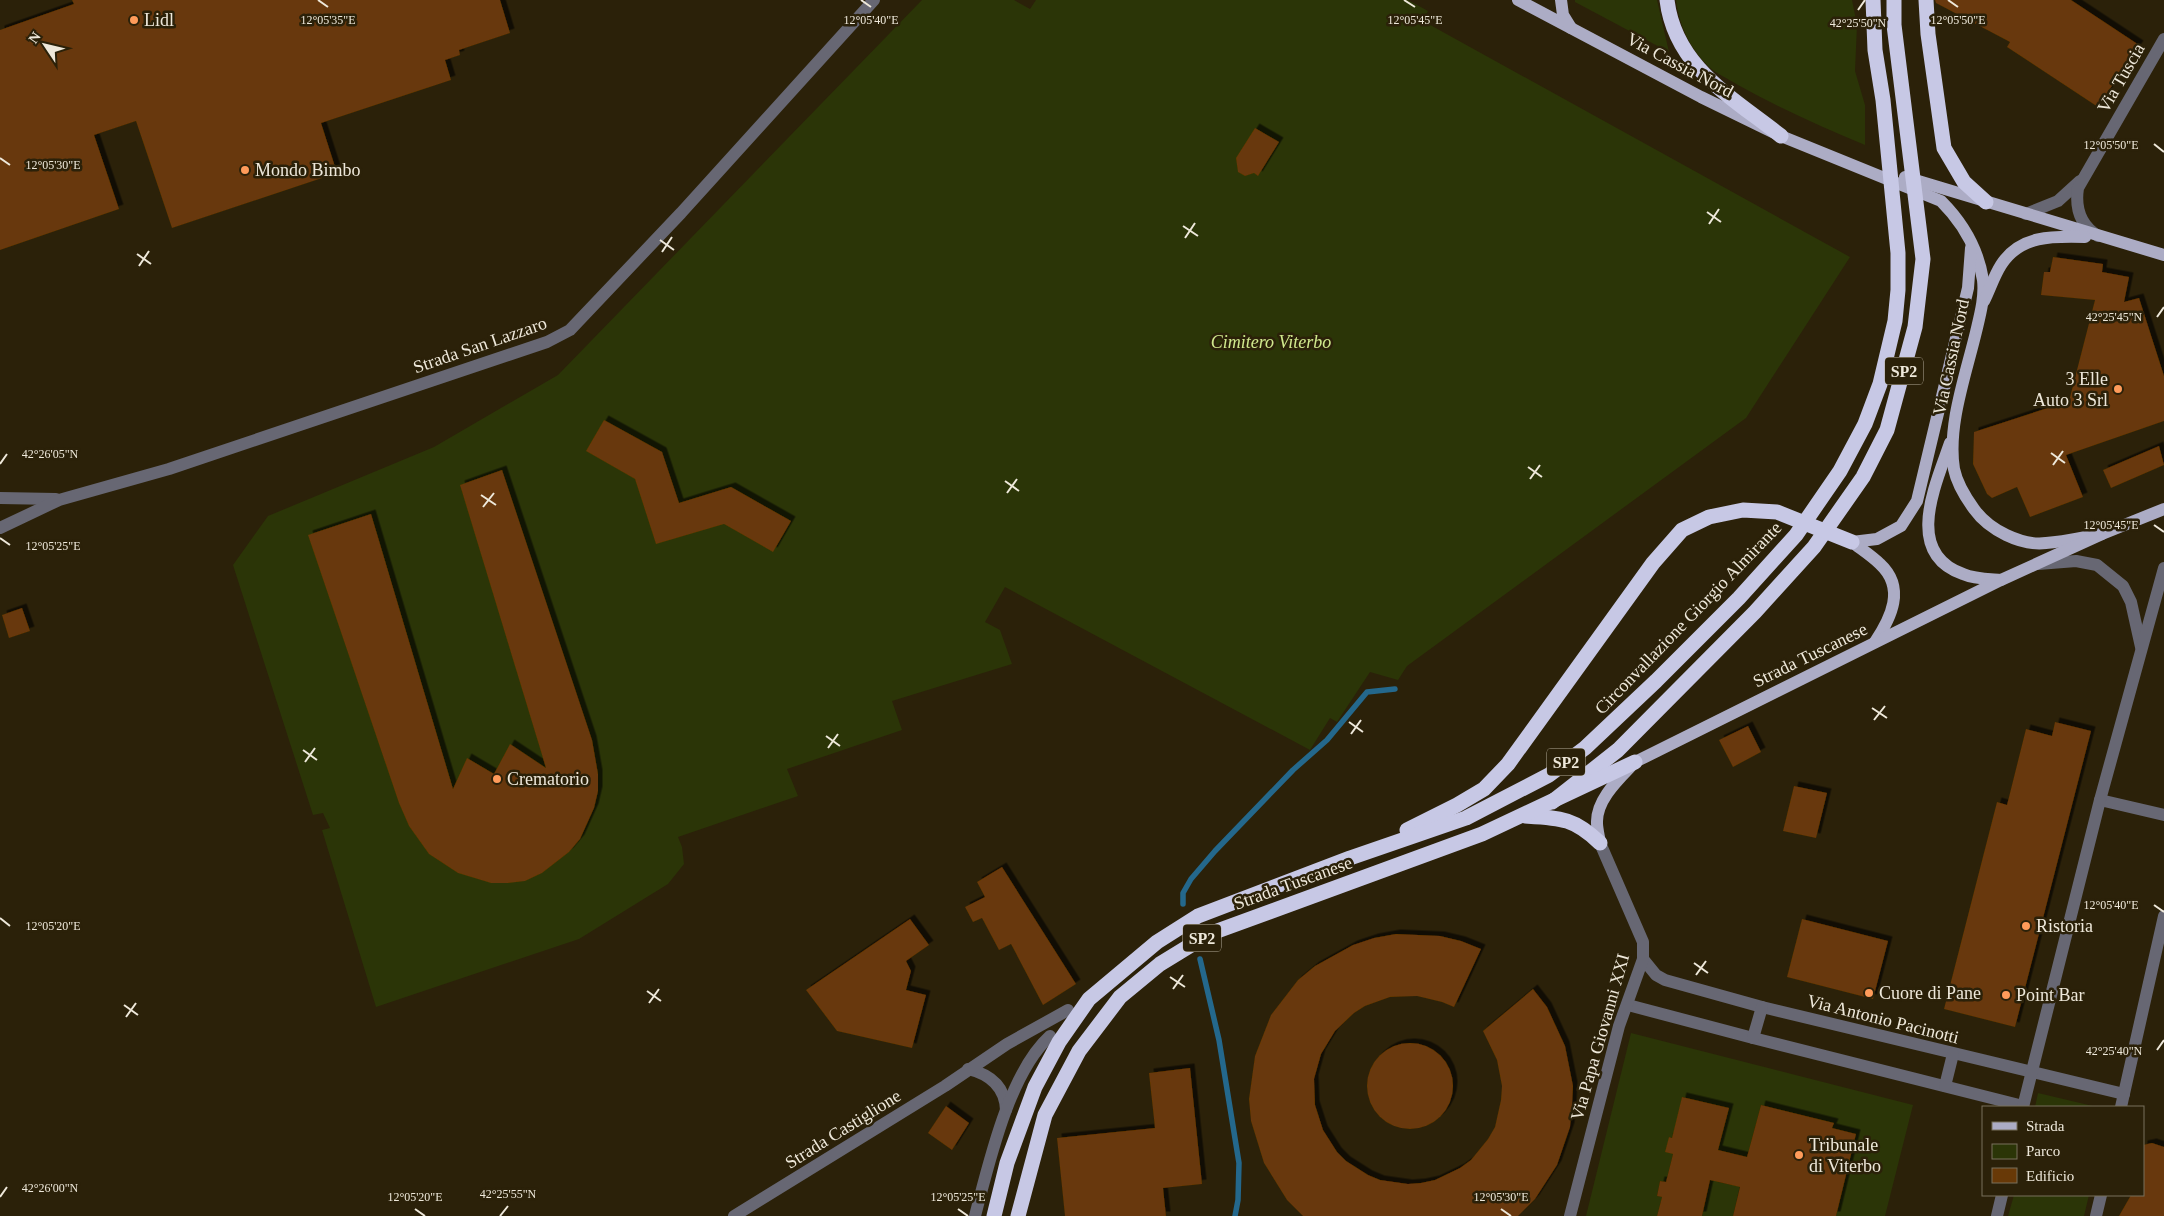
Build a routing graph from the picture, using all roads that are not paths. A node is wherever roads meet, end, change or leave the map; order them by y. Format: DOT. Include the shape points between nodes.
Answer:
graph roads {
  1 [pos="874,0"];
  2 [pos="1518,0"];
  3 [pos="1561,0"];
  4 [pos="1666,0"];
  5 [pos="1863,0"];
  6 [pos="1873,0"];
  7 [pos="1894,0"];
  8 [pos="1926,0"];
  9 [pos="1571,28"];
  10 [pos="2164,40"];
  11 [pos="1875,50"];
  12 [pos="1781,136"];
  13 [pos="1828,155"];
  14 [pos="2082,179"];
  15 [pos="1986,202"];
  16 [pos="2026,214"];
  17 [pos="2100,237"];
  18 [pos="1972,241"];
  19 [pos="2164,255"];
  20 [pos="1983,304"];
  21 [pos="1952,436"];
  22 [pos="0,498"];
  23 [pos="59,500"];
  24 [pos="2164,509"];
  25 [pos="0,528"];
  26 [pos="2102,534"];
  27 [pos="1852,542"];
  28 [pos="2038,564"];
  29 [pos="2164,568"];
  30 [pos="2001,580"];
  31 [pos="1874,644"];
  32 [pos="2141,649"];
  33 [pos="1635,762"];
  34 [pos="2100,800"];
  35 [pos="1552,802"];
  36 [pos="2164,815"];
  37 [pos="1524,816"];
  38 [pos="1600,843"];
  39 [pos="1350,858"];
  40 [pos="2164,916"];
  41 [pos="1643,959"];
  42 [pos="1089,999"];
  43 [pos="1628,1005"];
  44 [pos="1762,1007"];
  45 [pos="1068,1010"];
  46 [pos="1050,1036"];
  47 [pos="1753,1038"];
  48 [pos="1953,1054"];
  49 [pos="968,1069"];
  50 [pos="2032,1072"];
  51 [pos="1945,1086"];
  52 [pos="2124,1094"];
  53 [pos="2019,1106"];
  54 [pos="2023,1106"];
  55 [pos="2121,1106"];
  56 [pos="1006,1112"];
  57 [pos="2002,1196"];
  58 [pos="2100,1196"];
  59 [pos="734,1216"];
  60 [pos="975,1216"];
  61 [pos="994,1216"];
  62 [pos="1018,1216"];
  63 [pos="1570,1216"];
  64 [pos="1997,1216"];
  65 [pos="2096,1216"];
  1 -- 23 [label="street, Strada San Lazzaro" via="570,330 547,342 170,469"];
  2 -- 9 [label="main road, Via Cassia Nord"];
  3 -- 9 [label="main road" via="1563,15"];
  4 -- 12 [label="highway" via="1672,26 1687,56 1713,83"];
  5 -- 11 [label="highway"];
  6 -- 11 [label="highway, Circonvallazione Giorgio Almirante"];
  7 -- 35 [label="highway, SP2" via="1894,25 1923,259 1915,328 1887,430 1862,477 1814,547 1618,750"];
  8 -- 15 [label="highway" via="1944,148 1964,182"];
  9 -- 12 [label="main road, Via Cassia Nord"];
  10 -- 14 [label="street, Via Tuscia"];
  11 -- 39 [label="highway, Circonvallazione Giorgio Almirante / SP2" via="1898,253 1898,290 1895,321 1880,384 1865,424 1840,471 1796,535 1739,598 1585,748 1549,775 1466,818"];
  12 -- 13 [label="main road, Via Cassia Nord"];
  13 -- 15 [label="main road, Via Cassia Nord"];
  13 -- 18 [label="main road, Via Cassia Nord" via="1941,201 1956,216"];
  14 -- 16 [label="street" via="2058,201"];
  14 -- 17 [label="street, Via Tuscia" via="2077,207 2085,225"];
  15 -- 16 [label="main road, Via Cassia Nord"];
  16 -- 17 [label="main road, Via Cassia Nord"];
  17 -- 19 [label="main road, Via Cassia Nord"];
  17 -- 20 [label="main road" via="2043,237 2030,241 2002,264"];
  18 -- 20 [label="main road, Via Cassia Nord" via="1983,280"];
  18 -- 27 [label="main road" via="1968,288 1917,501 1901,526 1877,539"];
  20 -- 21 [label="main road, Via Cassia Nord"];
  21 -- 26 [label="main road, Via Cassia Nord" via="1954,470 1964,495 1980,518 1994,530 2020,540 2044,544"];
  21 -- 30 [label="main road" via="1932,496 1927,525 1931,546 1943,564 1963,575"];
  22 -- 23 [label="street, Strada San Lazzaro"];
  23 -- 25 [label="street, Strada San Lazzaro"];
  24 -- 26 [label="main road, Via Cassia Nord / SP2"];
  26 -- 28 [label="main road, Via Cassia Nord / SP2"];
  27 -- 31 [label="main road" via="1882,565 1893,585 1894,603 1888,623"];
  27 -- 39 [label="highway" via="1777,512 1743,510 1709,518 1682,530 1653,563 1508,764 1484,789"];
  28 -- 30 [label="main road, Via Cassia Nord / SP2"];
  28 -- 32 [label="street" via="2076,561 2097,565 2123,586 2131,602"];
  29 -- 32 [label="street"];
  30 -- 31 [label="main road, Strada Tuscanese / SP2"];
  31 -- 33 [label="main road, Strada Tuscanese / SP2"];
  32 -- 34 [label="street"];
  33 -- 35 [label="highway, SP2"];
  33 -- 38 [label="main road" via="1598,810"];
  34 -- 36 [label="street"];
  34 -- 50 [label="street"];
  35 -- 37 [label="highway, Strada Tuscanese / SP2"];
  37 -- 38 [label="highway" via="1546,817 1580,825"];
  37 -- 62 [label="highway, Strada Tuscanese / SP2" via="1209,934 1160,964 1120,997 1079,1051 1045,1115"];
  38 -- 41 [label="street, Via Papa Giovanni XXI" via="1643,942"];
  39 -- 42 [label="highway, Strada Tuscanese / SP2" via="1198,916 1157,942"];
  40 -- 52 [label="street"];
  41 -- 43 [label="street, Via Papa Giovanni XXI"];
  41 -- 44 [label="street, Via Antonio Pacinotti" via="1665,980"];
  42 -- 45 [label="highway"];
  42 -- 61 [label="highway, Strada Tuscanese / SP2" via="1059,1042 1035,1087 1007,1163"];
  43 -- 47 [label="street"];
  43 -- 63 [label="street, Via Papa Giovanni XXI" via="1619,1026"];
  44 -- 47 [label="street"];
  44 -- 48 [label="street, Via Antonio Pacinotti"];
  45 -- 49 [label="street, Strada Castiglione"];
  46 -- 56 [label="street" via="1040,1045 1017,1080"];
  47 -- 51 [label="street"];
  48 -- 50 [label="street, Via Antonio Pacinotti"];
  48 -- 51 [label="street"];
  49 -- 56 [label="street" via="996,1083 1006,1100"];
  49 -- 59 [label="street, Strada Castiglione"];
  50 -- 52 [label="street, Via Antonio Pacinotti"];
  50 -- 54 [label="street"];
  51 -- 53 [label="street"];
  52 -- 55 [label="street"];
  56 -- 60 [label="street"];
  57 -- 64 [label="street"];
  58 -- 65 [label="street"];
}
